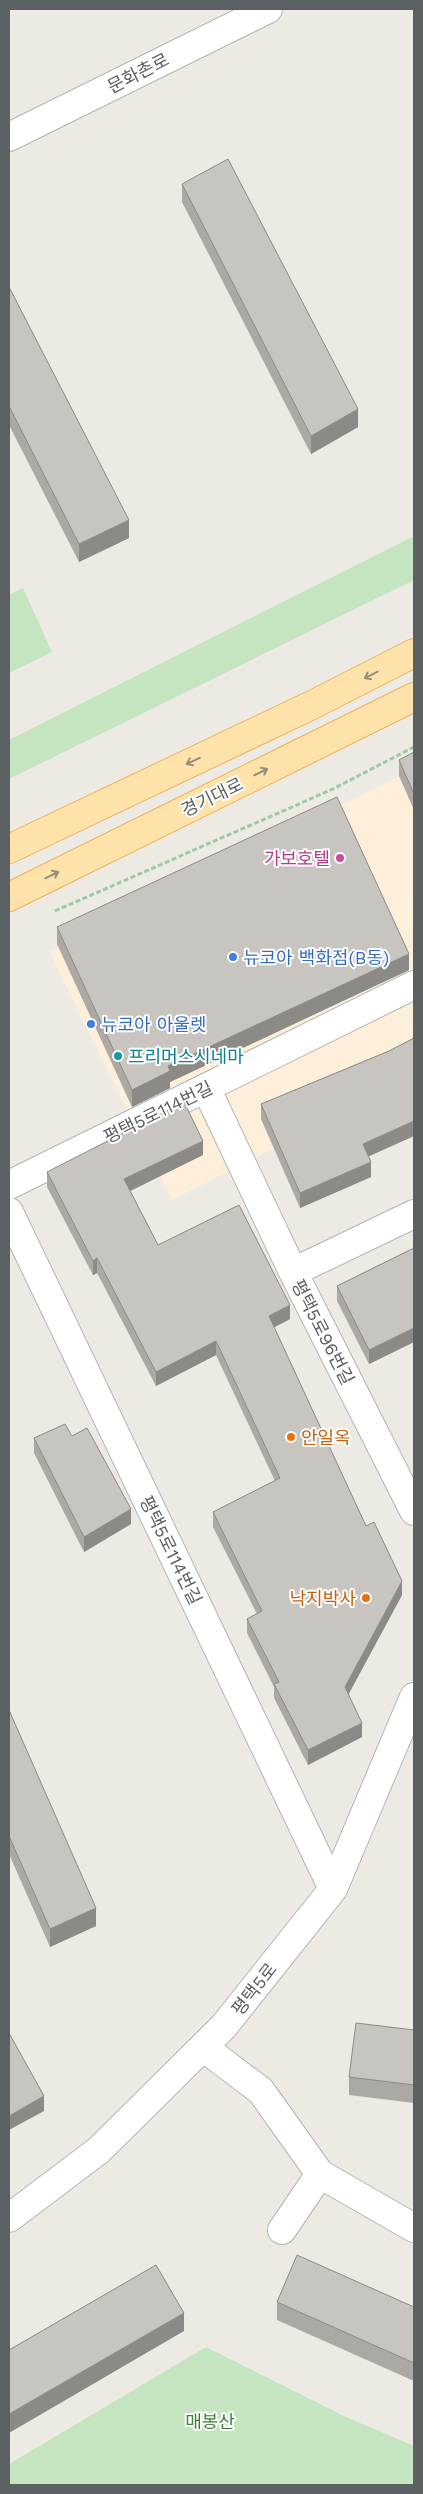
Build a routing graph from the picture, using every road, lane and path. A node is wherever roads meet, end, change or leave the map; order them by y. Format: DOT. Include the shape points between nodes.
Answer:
graph roads {
  1 [pos="268,9"];
  2 [pos="9,137"];
  3 [pos="414,653"];
  4 [pos="414,697"];
  5 [pos="414,746"];
  6 [pos="9,849"];
  7 [pos="9,897"];
  8 [pos="54,912"];
  9 [pos="414,985"];
  10 [pos="206,1088"];
  11 [pos="9,1185"];
  12 [pos="9,1212"];
  13 [pos="414,1214"];
  14 [pos="293,1272"];
  15 [pos="414,1512"];
  16 [pos="414,1697"];
  17 [pos="333,1889"];
  18 [pos="203,2047"];
  19 [pos="320,2174"];
  20 [pos="9,2218"];
  21 [pos="414,2228"];
  22 [pos="282,2230"];
  1 -- 2 [label="street, 문화촌로"];
  3 -- 6 [label="main road, one-way"];
  7 -- 4 [label="main road, 경기대로, one-way"];
  5 -- 8 [label="path" via="333,789"];
  9 -- 10 [label="street, 평택5로114번길"];
  10 -- 11 [label="street, 평택5로114번길"];
  10 -- 14 [label="street"];
  12 -- 17 [label="street, 평택5로114번길"];
  13 -- 14 [label="street, 평택5로96번길"];
  14 -- 15 [label="street, 평택5로96번길"];
  16 -- 17 [label="street, 평택5로"];
  17 -- 18 [label="street, 평택5로" via="224,2026"];
  18 -- 19 [label="street" via="261,2091"];
  18 -- 20 [label="street, 평택5로" via="99,2150"];
  19 -- 21 [label="street"];
  19 -- 22 [label="street"];
}
